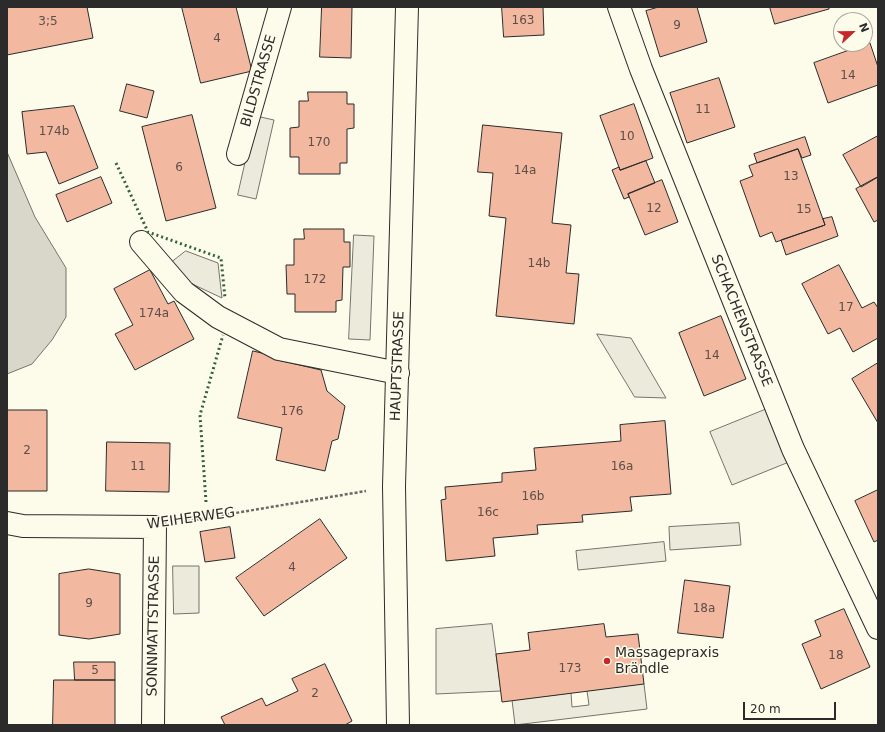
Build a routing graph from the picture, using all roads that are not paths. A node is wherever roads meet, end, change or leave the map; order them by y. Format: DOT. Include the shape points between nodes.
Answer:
graph roads {
  1 [pos="280,7"];
  2 [pos="407,7"];
  3 [pos="619,7"];
  4 [pos="238,154"];
  5 [pos="141,242"];
  6 [pos="398,373"];
  7 [pos="7,523"];
  8 [pos="155,527"];
  9 [pos="878,628"];
  10 [pos="153,725"];
  11 [pos="398,725"];
  1 -- 4 [label="street, BILDSTRASSE"];
  2 -- 6 [label="street, HAUPTSTRASSE"];
  3 -- 9 [label="street, SCHACHENSTRASSE" via="641,69 793,449"];
  5 -- 6 [label="street" via="184,292 218,317 279,349"];
  6 -- 11 [label="street, HAUPTSTRASSE" via="394,486"];
  7 -- 8 [label="street, WEIHERWEG" via="23,526"];
  8 -- 10 [label="street, SONNMATTSTRASSE"];
}
